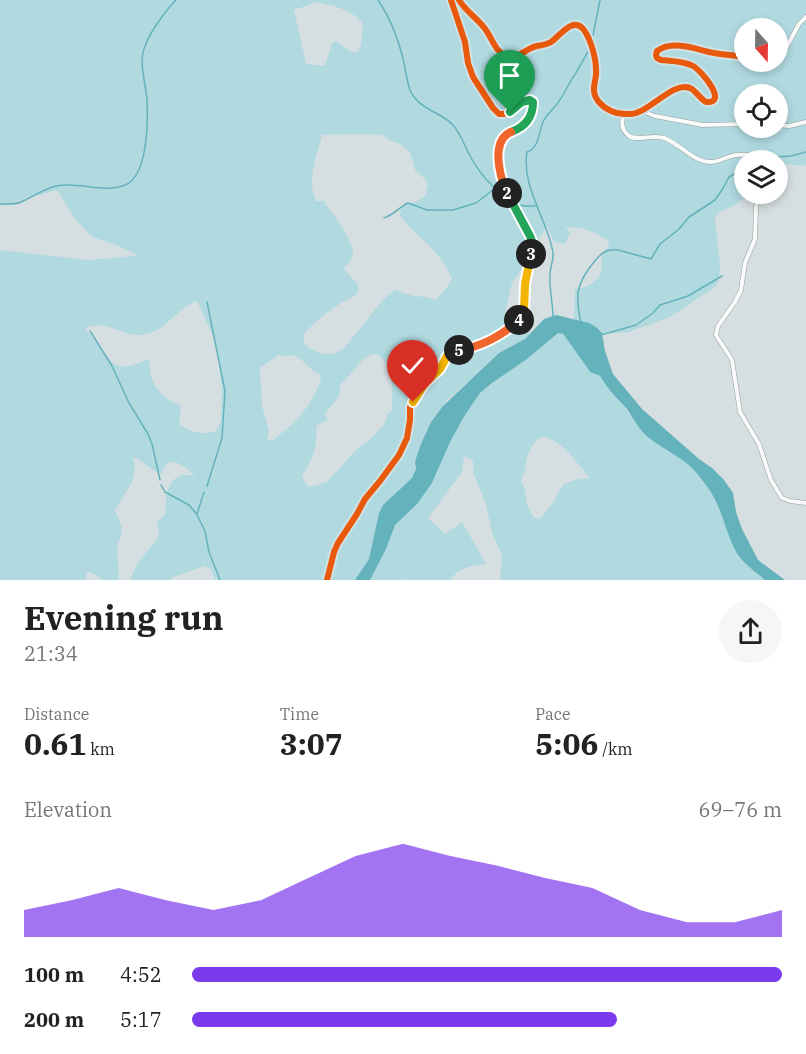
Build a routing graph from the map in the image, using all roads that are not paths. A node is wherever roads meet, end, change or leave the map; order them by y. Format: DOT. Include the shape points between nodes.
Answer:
graph roads {
  1 [pos="451,0"];
  2 [pos="459,0"];
  3 [pos="806,17"];
  4 [pos="788,44"];
  5 [pos="734,56"];
  6 [pos="642,111"];
  7 [pos="624,114"];
  8 [pos="806,122"];
  9 [pos="734,124"];
  10 [pos="788,126"];
  11 [pos="734,155"];
  12 [pos="757,204"];
  13 [pos="806,503"];
  14 [pos="327,580"];
  1 -- 14 [label="street" via="473,77 493,108 504,114 528,99 533,105 522,128 503,139 498,164 503,184 532,241 524,312 498,336 450,353 421,388 410,407 407,438 399,455 338,543"];
  2 -- 7 [label="street" via="508,58 548,44 567,27 581,27 595,60 594,95 606,108"];
  3 -- 4 [label="street"];
  5 -- 6 [label="street" via="690,47 659,49 658,60 688,63 704,74 715,99 706,102 692,89 677,88"];
  6 -- 7 [label="street"];
  6 -- 9 [label="street" via="703,125"];
  7 -- 11 [label="street" via="623,129 630,137 666,139 705,162"];
  8 -- 10 [label="street"];
  12 -- 13 [label="street" via="755,239 745,262 741,290 716,335 732,360 740,412 757,439 771,480 783,498"];
}
